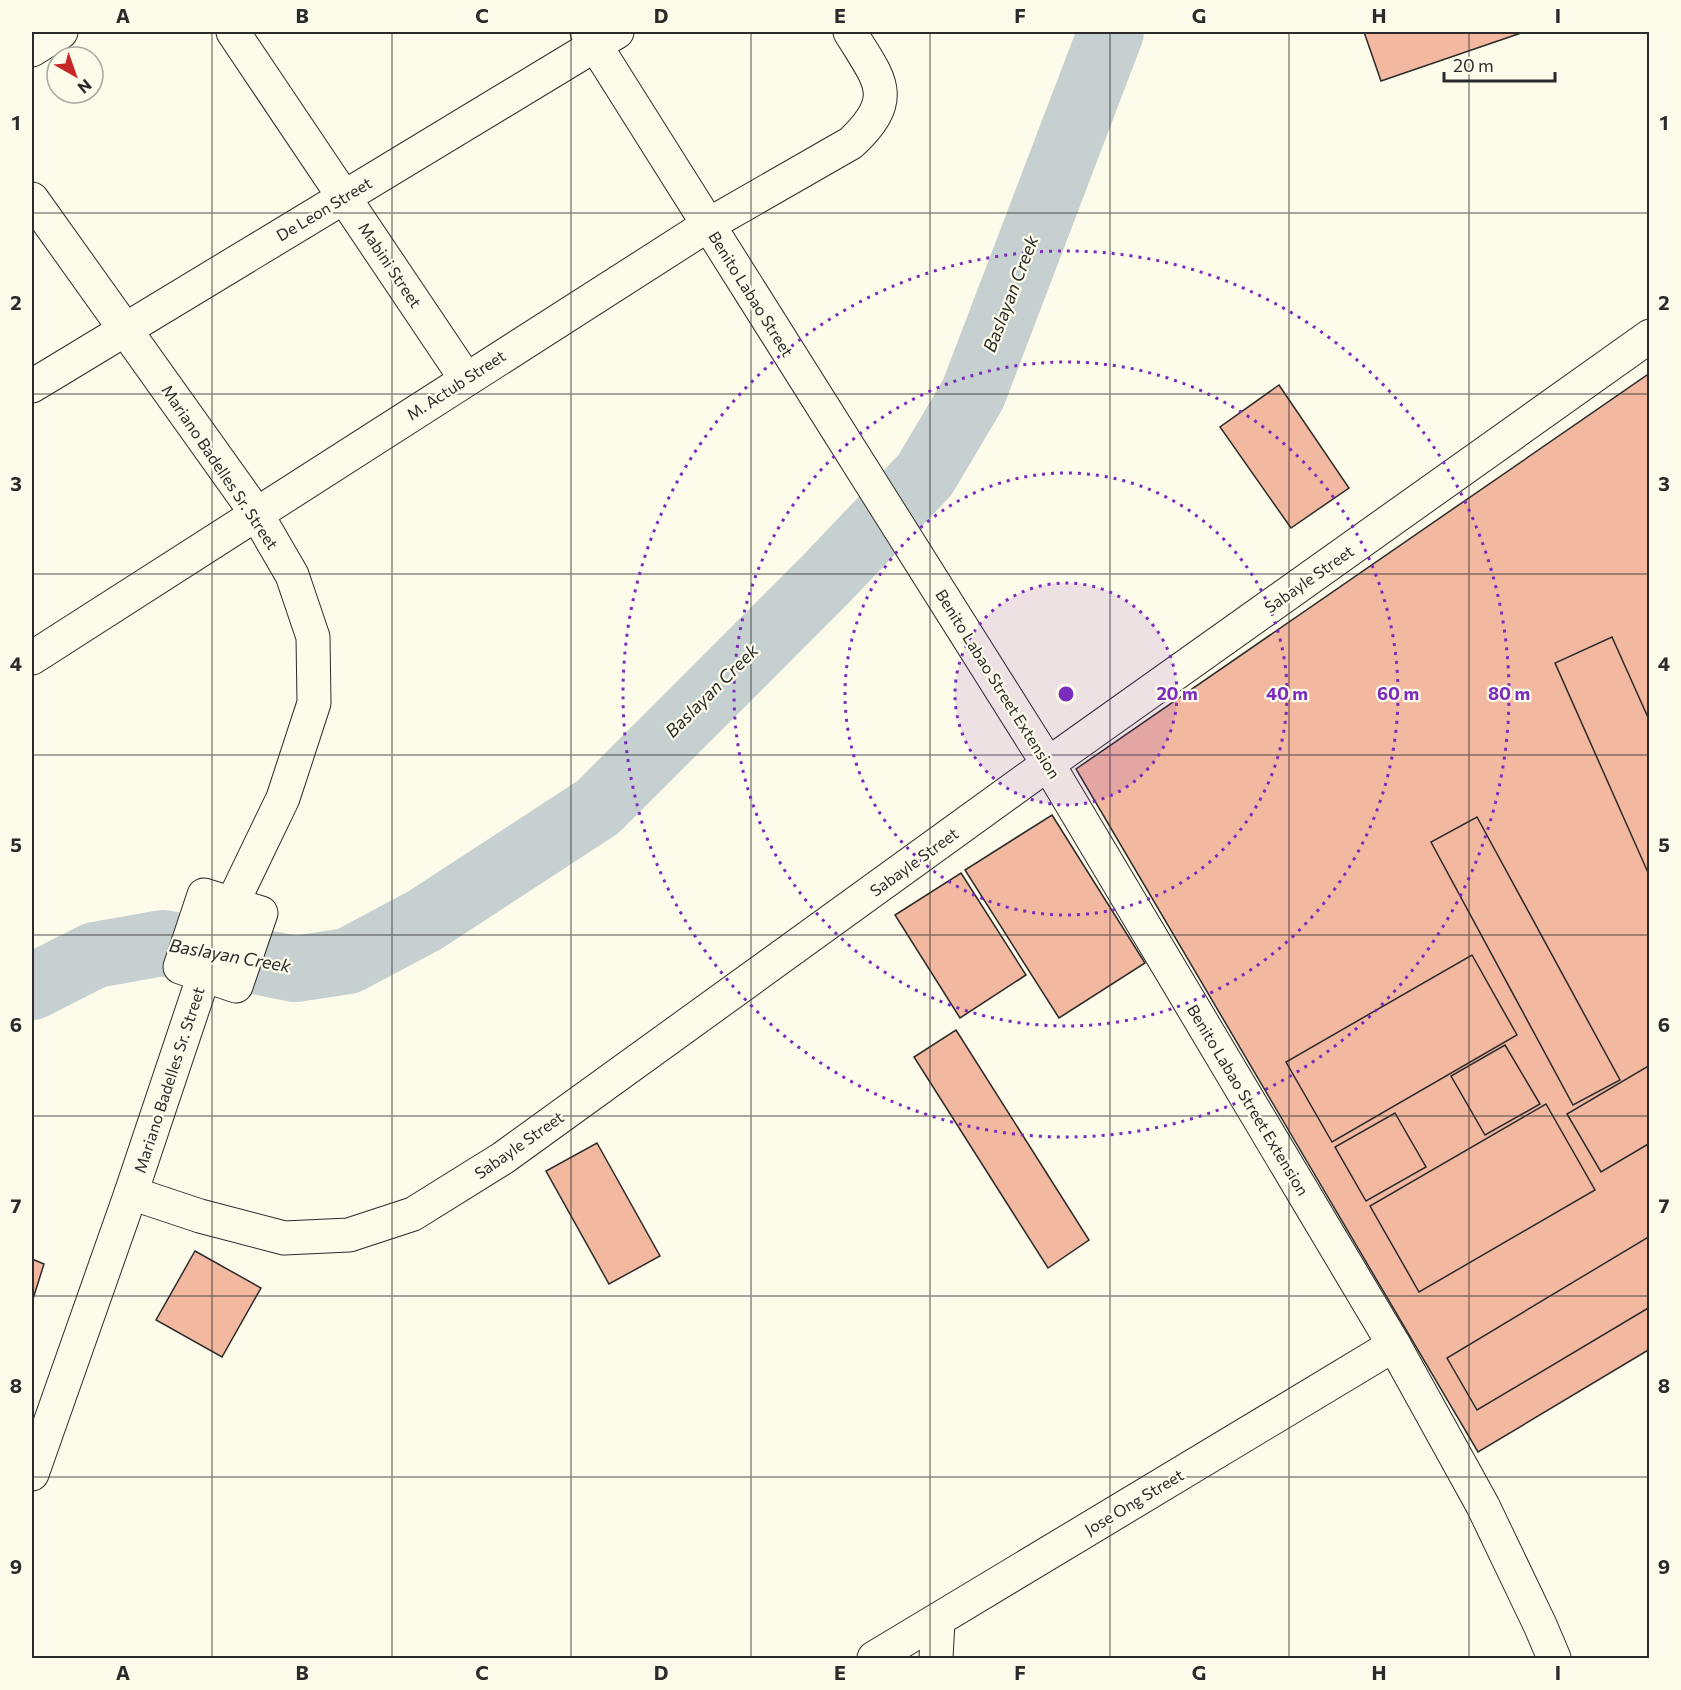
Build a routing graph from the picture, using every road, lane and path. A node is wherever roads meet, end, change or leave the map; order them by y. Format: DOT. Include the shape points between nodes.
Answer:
graph roads {
  1 [pos="61,32"];
  2 [pos="233,32"];
  3 [pos="850,32"];
  4 [pos="600,36"];
  5 [pos="32,50"];
  6 [pos="344,197"];
  7 [pos="32,199"];
  8 [pos="708,225"];
  9 [pos="125,330"];
  10 [pos="1650,336"];
  11 [pos="466,379"];
  12 [pos="32,386"];
  13 [pos="256,513"];
  14 [pos="918,556"];
  15 [pos="34,651"];
  16 [pos="1048,764"];
  17 [pos="131,1193"];
  18 [pos="1394,1345"];
  19 [pos="32,1474"];
  20 [pos="938,1621"];
  21 [pos="874,1659"];
  22 [pos="936,1659"];
  23 [pos="1554,1659"];
  1 -- 5 [label="street"];
  2 -- 6 [label="street, Mabini Street"];
  3 -- 8 [label="street, M. Actub Street" via="881,92 878,112 865,130 851,143"];
  4 -- 6 [label="street, De Leon Street"];
  4 -- 8 [label="street, Benito Labao Street"];
  6 -- 9 [label="street, De Leon Street"];
  6 -- 11 [label="street, Mabini Street"];
  7 -- 9 [label="street, Mariano Badelles Sr. Street"];
  8 -- 11 [label="street, M. Actub Street"];
  8 -- 14 [label="street, Benito Labao Street"];
  9 -- 12 [label="street, De Leon Street"];
  9 -- 13 [label="street, Mariano Badelles Sr. Street"];
  10 -- 16 [label="street, Sabayle Street"];
  11 -- 13 [label="street, M. Actub Street"];
  13 -- 15 [label="street, M. Actub Street"];
  13 -- 17 [label="street, Mariano Badelles Sr. Street" via="292,575 313,637 314,703 283,798 232,903 204,975"];
  14 -- 16 [label="street, Benito Labao Street Extension"];
  16 -- 17 [label="street, Sabayle Street" via="503,1158 413,1214 349,1235 284,1238"];
  16 -- 18 [label="street, Benito Labao Street Extension"];
  17 -- 19 [label="street, Mariano Badelles Sr. Street"];
  18 -- 20 [label="street, Jose Ong Street"];
  18 -- 23 [label="street, Benito Labao Street Extension" via="1484,1506"];
  20 -- 21 [label="street, Jose Ong Street"];
  20 -- 22 [label="street"];
}
